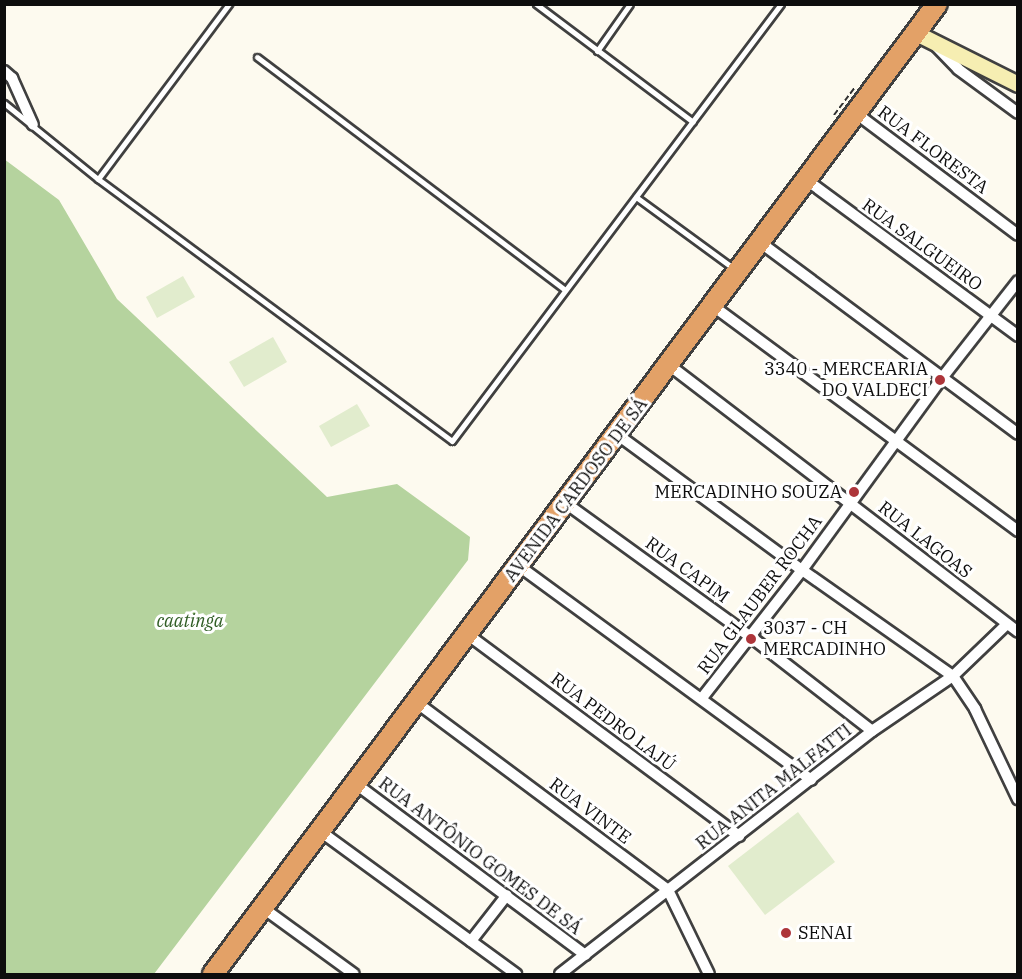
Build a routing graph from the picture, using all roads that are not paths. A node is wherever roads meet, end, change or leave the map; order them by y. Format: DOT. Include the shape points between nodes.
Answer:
graph roads {
  1 [pos="229,4"];
  2 [pos="536,4"];
  3 [pos="630,4"];
  4 [pos="781,4"];
  5 [pos="938,4"];
  6 [pos="925,37"];
  7 [pos="597,51"];
  8 [pos="257,57"];
  9 [pos="4,71"];
  10 [pos="1017,84"];
  11 [pos="4,103"];
  12 [pos="1017,113"];
  13 [pos="857,114"];
  14 [pos="693,122"];
  15 [pos="33,124"];
  16 [pos="98,179"];
  17 [pos="808,181"];
  18 [pos="636,196"];
  19 [pos="1017,235"];
  20 [pos="762,243"];
  21 [pos="740,273"];
  22 [pos="1017,281"];
  23 [pos="565,290"];
  24 [pos="713,306"];
  25 [pos="990,316"];
  26 [pos="1017,336"];
  27 [pos="669,365"];
  28 [pos="942,378"];
  29 [pos="1017,434"];
  30 [pos="618,435"];
  31 [pos="897,441"];
  32 [pos="850,503"];
  33 [pos="567,504"];
  34 [pos="1017,531"];
  35 [pos="519,566"];
  36 [pos="802,570"];
  37 [pos="1007,624"];
  38 [pos="1017,632"];
  39 [pos="467,634"];
  40 [pos="751,637"];
  41 [pos="953,676"];
  42 [pos="702,698"];
  43 [pos="416,702"];
  44 [pos="872,731"];
  45 [pos="811,780"];
  46 [pos="356,784"];
  47 [pos="1017,799"];
  48 [pos="320,831"];
  49 [pos="739,836"];
  50 [pos="668,890"];
  51 [pos="507,895"];
  52 [pos="263,908"];
  53 [pos="471,941"];
  54 [pos="585,955"];
  55 [pos="214,974"];
  56 [pos="354,975"];
  57 [pos="516,975"];
  58 [pos="560,975"];
  59 [pos="709,975"];
  1 -- 16 [label="lane"];
  2 -- 7 [label="lane"];
  3 -- 7 [label="lane"];
  4 -- 14 [label="lane"];
  5 -- 6 [label="highway, AVENIDA CARDOSO DE SÁ"];
  6 -- 10 [label="street"];
  6 -- 12 [label="street" via="958,69"];
  6 -- 13 [label="highway, AVENIDA CARDOSO DE SÁ"];
  7 -- 14 [label="lane"];
  8 -- 23 [label="lane"];
  9 -- 15 [label="street" via="12,78"];
  11 -- 15 [label="lane"];
  13 -- 17 [label="highway, AVENIDA CARDOSO DE SÁ"];
  13 -- 19 [label="street, RUA FLORESTA"];
  14 -- 18 [label="lane"];
  15 -- 16 [label="lane"];
  16 -- 23 [label="lane" via="452,441"];
  17 -- 20 [label="highway, AVENIDA CARDOSO DE SÁ"];
  17 -- 25 [label="street, RUA SALGUEIRO"];
  18 -- 21 [label="lane"];
  18 -- 23 [label="lane"];
  20 -- 21 [label="highway, AVENIDA CARDOSO DE SÁ"];
  20 -- 28 [label="street"];
  21 -- 24 [label="highway, AVENIDA CARDOSO DE SÁ"];
  22 -- 25 [label="street, RUA GLAUBER ROCHA"];
  24 -- 27 [label="highway, AVENIDA CARDOSO DE SÁ"];
  24 -- 31 [label="street"];
  25 -- 26 [label="street, RUA SALGUEIRO"];
  25 -- 28 [label="street, RUA GLAUBER ROCHA"];
  27 -- 30 [label="highway, AVENIDA CARDOSO DE SÁ"];
  27 -- 32 [label="street, RUA LAGOAS"];
  28 -- 29 [label="street"];
  28 -- 31 [label="street, RUA GLAUBER ROCHA"];
  30 -- 33 [label="highway, AVENIDA CARDOSO DE SÁ"];
  30 -- 36 [label="street"];
  31 -- 32 [label="street, RUA GLAUBER ROCHA"];
  31 -- 34 [label="street"];
  32 -- 36 [label="street, RUA GLAUBER ROCHA"];
  32 -- 37 [label="street, RUA LAGOAS"];
  33 -- 35 [label="highway, AVENIDA CARDOSO DE SÁ"];
  33 -- 40 [label="street, RUA CAPIM"];
  35 -- 39 [label="highway, AVENIDA CARDOSO DE SÁ"];
  35 -- 42 [label="street"];
  36 -- 40 [label="street, RUA GLAUBER ROCHA"];
  36 -- 41 [label="street"];
  37 -- 38 [label="street, RUA LAGOAS"];
  37 -- 41 [label="street, RUA ANITA MALFATTI"];
  39 -- 43 [label="highway, AVENIDA CARDOSO DE SÁ"];
  39 -- 49 [label="street, RUA PEDRO LAJÚ"];
  40 -- 42 [label="street, RUA GLAUBER ROCHA"];
  40 -- 44 [label="street, RUA CAPIM"];
  41 -- 44 [label="street, RUA ANITA MALFATTI"];
  41 -- 47 [label="street" via="975,709"];
  42 -- 45 [label="street"];
  43 -- 46 [label="highway, AVENIDA CARDOSO DE SÁ"];
  43 -- 50 [label="street, RUA VINTE"];
  44 -- 45 [label="street, RUA ANITA MALFATTI"];
  45 -- 49 [label="street, RUA ANITA MALFATTI"];
  46 -- 48 [label="highway, AVENIDA CARDOSO DE SÁ"];
  46 -- 51 [label="street, RUA ANTÔNIO GOMES DE SÁ"];
  48 -- 52 [label="highway, AVENIDA CARDOSO DE SÁ"];
  48 -- 53 [label="street"];
  49 -- 50 [label="street, RUA ANITA MALFATTI"];
  50 -- 54 [label="street, RUA ANITA MALFATTI"];
  50 -- 59 [label="street, RUA VINTE"];
  51 -- 53 [label="street"];
  51 -- 54 [label="street, RUA ANTÔNIO GOMES DE SÁ"];
  52 -- 55 [label="highway, AVENIDA CARDOSO DE SÁ"];
  52 -- 56 [label="street"];
  53 -- 57 [label="street"];
  54 -- 58 [label="street, RUA ANITA MALFATTI"];
}
